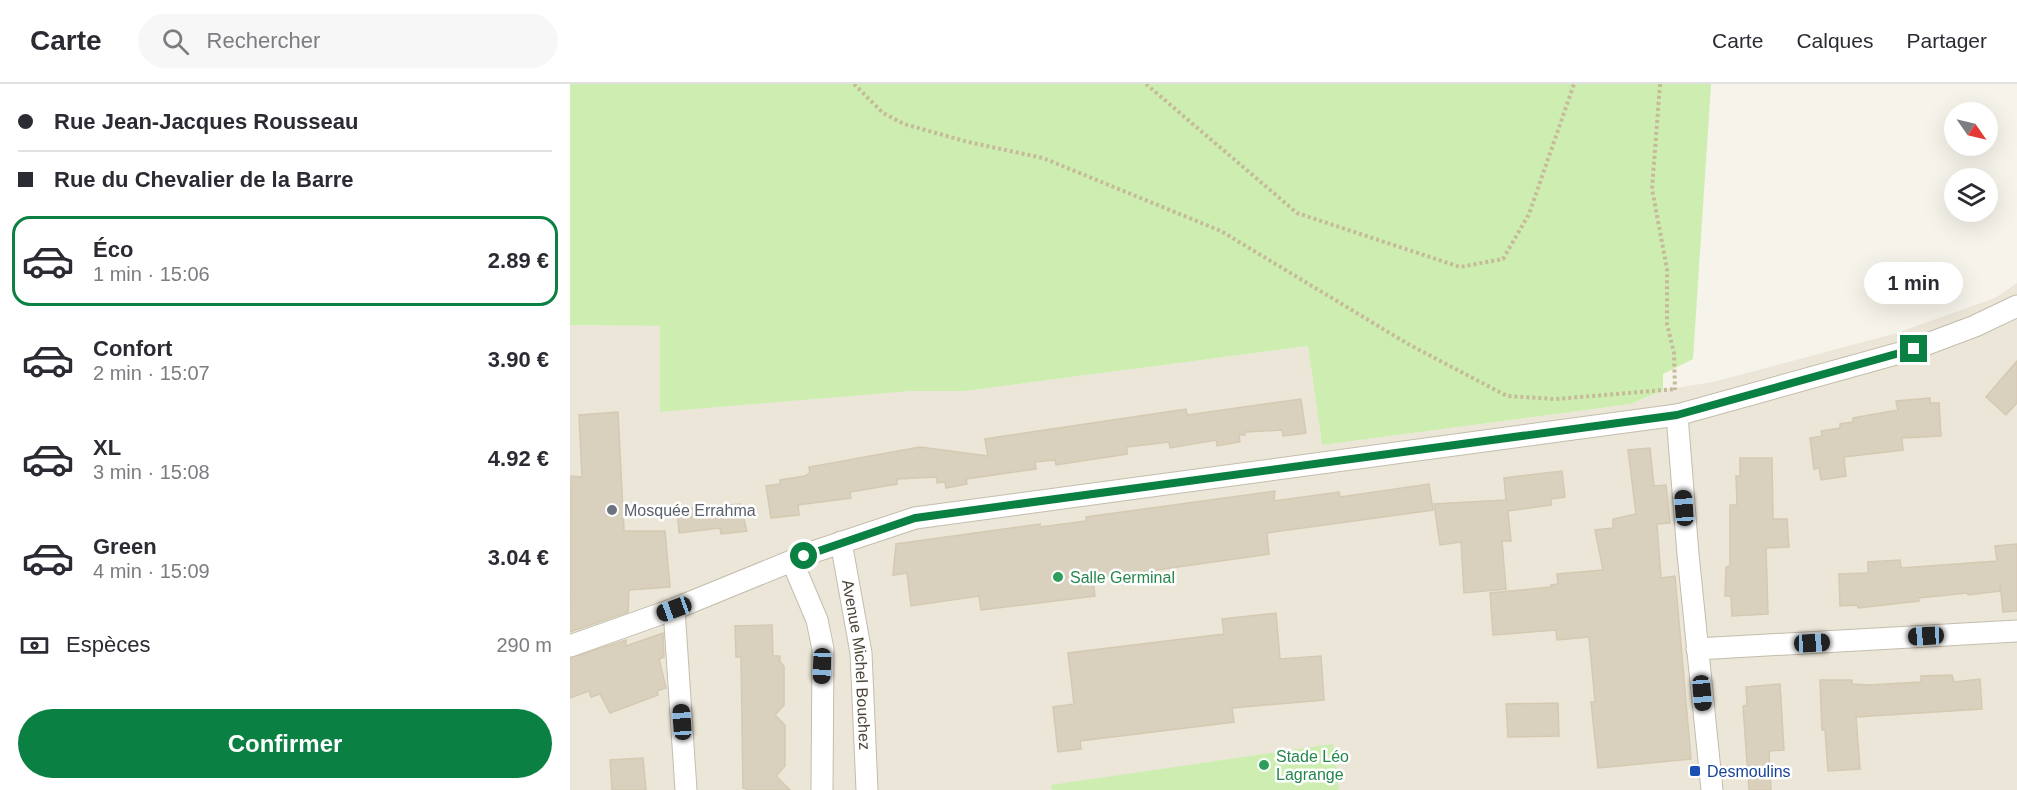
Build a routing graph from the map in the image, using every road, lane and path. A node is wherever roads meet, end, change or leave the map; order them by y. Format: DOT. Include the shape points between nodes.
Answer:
graph roads {
  1 [pos="854,84"];
  2 [pos="1146,84"];
  3 [pos="1574,84"];
  4 [pos="1660,84"];
  5 [pos="2017,306"];
  6 [pos="1677,415"];
  7 [pos="841,542"];
  8 [pos="792,561"];
  9 [pos="674,609"];
  10 [pos="2017,632"];
  11 [pos="570,646"];
  12 [pos="1697,649"];
  13 [pos="686,790"];
  14 [pos="822,790"];
  15 [pos="867,790"];
  16 [pos="1712,790"];
  1 -- 4 [label="path" via="883,113 904,124 1043,158 1221,231 1408,344 1507,396 1555,399 1675,389 1667,269 1652,189"];
  2 -- 3 [label="path" via="1297,213 1460,267 1503,260 1529,214"];
  5 -- 6 [label="street" via="1914,349"];
  6 -- 7 [label="street" via="915,518"];
  6 -- 12 [label="street"];
  7 -- 8 [label="street"];
  7 -- 15 [label="street, Avenue Michel Bouchez" via="861,653"];
  8 -- 9 [label="street"];
  8 -- 14 [label="street, Avenue Michel Bouchez" via="817,620 822,650"];
  9 -- 11 [label="street"];
  9 -- 13 [label="street"];
  10 -- 12 [label="street"];
  12 -- 16 [label="street"];
}
